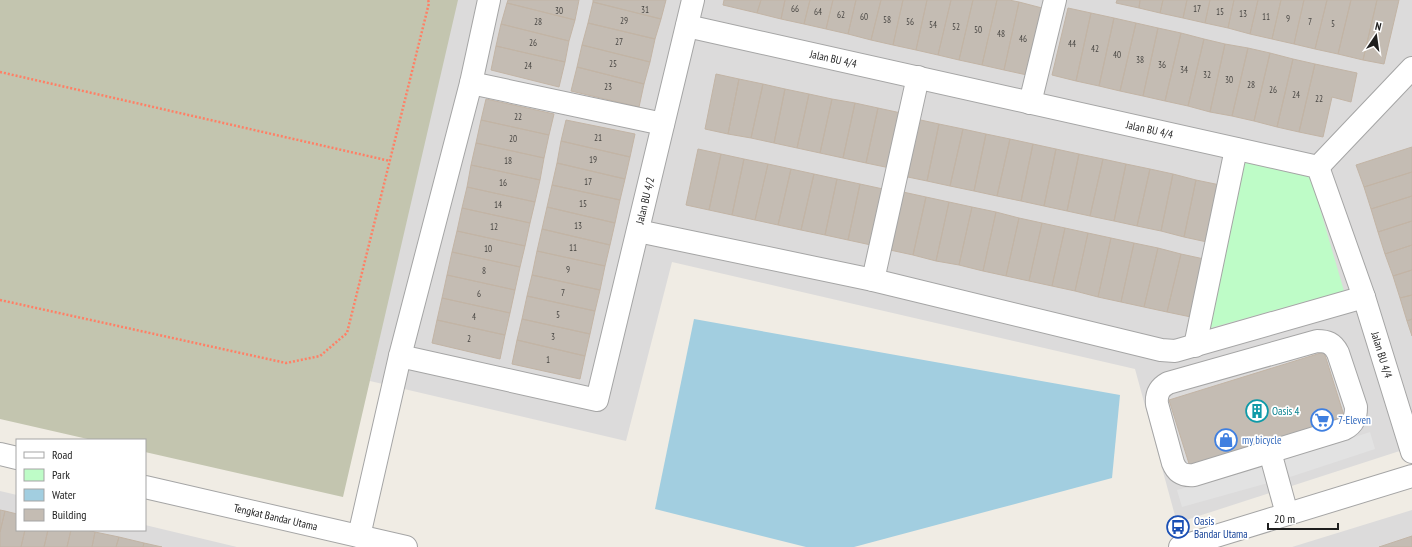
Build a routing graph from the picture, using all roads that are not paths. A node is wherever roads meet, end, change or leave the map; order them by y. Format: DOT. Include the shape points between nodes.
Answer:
graph roads {
  1 [pos="489,0"];
  2 [pos="693,0"];
  3 [pos="1055,0"];
  4 [pos="687,26"];
  5 [pos="1412,68"];
  6 [pos="918,77"];
  7 [pos="471,83"];
  8 [pos="1030,103"];
  9 [pos="663,124"];
  10 [pos="1236,149"];
  11 [pos="1318,167"];
  12 [pos="638,231"];
  13 [pos="873,280"];
  14 [pos="1364,297"];
  15 [pos="1195,346"];
  16 [pos="399,362"];
  17 [pos="1270,452"];
  18 [pos="1412,452"];
  19 [pos="0,454"];
  20 [pos="16,458"];
  21 [pos="1412,476"];
  22 [pos="146,487"];
  23 [pos="1288,514"];
  24 [pos="360,536"];
  25 [pos="406,547"];
  26 [pos="1180,547"];
  1 -- 7 [label="street"];
  2 -- 4 [label="street, Jalan BU 4/2"];
  3 -- 8 [label="street"];
  4 -- 6 [label="street, Jalan BU 4/4"];
  4 -- 9 [label="street, Jalan BU 4/2"];
  5 -- 11 [label="street"];
  6 -- 8 [label="street, Jalan BU 4/4"];
  6 -- 13 [label="street"];
  7 -- 9 [label="street"];
  7 -- 16 [label="street"];
  8 -- 10 [label="street, Jalan BU 4/4"];
  9 -- 12 [label="street, Jalan BU 4/2"];
  10 -- 11 [label="street, Jalan BU 4/4"];
  10 -- 15 [label="street"];
  11 -- 14 [label="street, Jalan BU 4/4"];
  12 -- 13 [label="street"];
  12 -- 16 [label="street, Jalan BU 4/2" via="598,400"];
  13 -- 15 [label="street" via="1161,350 1175,351"];
  14 -- 15 [label="street"];
  14 -- 18 [label="street, Jalan BU 4/4"];
  16 -- 24 [label="street"];
  17 -- 17 [label="street" via="1194,475 1181,474 1173,463 1156,404 1158,391 1168,383 1317,341 1330,343 1338,352 1356,407 1354,420 1350,426"];
  17 -- 23 [label="street"];
  19 -- 20 [label="street"];
  21 -- 23 [label="street"];
  22 -- 24 [label="street, Tengkat Bandar Utama"];
  23 -- 26 [label="street"];
  24 -- 25 [label="street, Tengkat Bandar Utama"];
}
